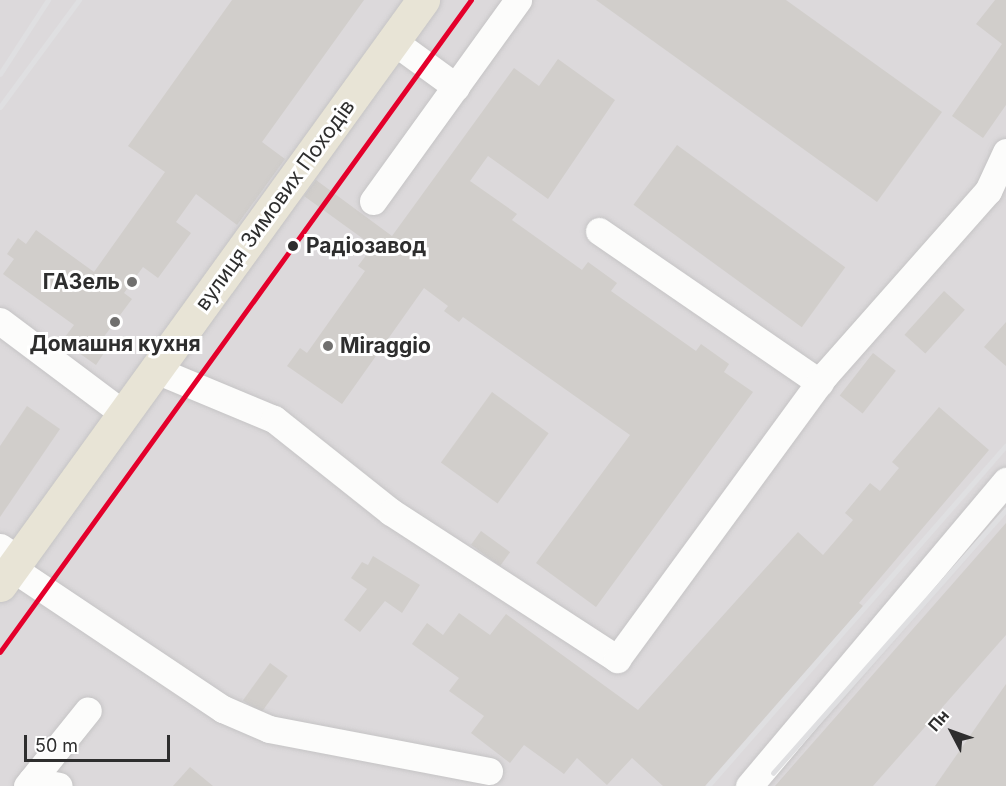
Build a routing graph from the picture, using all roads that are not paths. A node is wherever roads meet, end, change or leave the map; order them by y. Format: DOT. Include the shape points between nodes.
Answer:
graph roads {
  1 [pos="423,0"];
  2 [pos="518,0"];
  3 [pos="393,41"];
  4 [pos="456,87"];
  5 [pos="1006,152"];
  6 [pos="373,201"];
  7 [pos="599,231"];
  8 [pos="0,321"];
  9 [pos="156,370"];
  10 [pos="820,383"];
  11 [pos="124,414"];
  12 [pos="1006,482"];
  13 [pos="8,565"];
  14 [pos="88,710"];
  15 [pos="489,771"];
  16 [pos="29,784"];
  17 [pos="59,786"];
  18 [pos="749,786"];
  1 -- 3 [label="main road, вулиця Зимових Походів"];
  2 -- 4 [label="lane"];
  3 -- 4 [label="lane"];
  3 -- 9 [label="main road, вулиця Зимових Походів"];
  4 -- 6 [label="lane"];
  5 -- 10 [label="lane" via="988,191"];
  7 -- 10 [label="lane"];
  8 -- 11 [label="lane"];
  9 -- 10 [label="lane" via="274,419 391,512 617,659"];
  9 -- 11 [label="main road, вулиця Зимових Походів"];
  11 -- 13 [label="main road, вулиця Зимових Походів"];
  12 -- 18 [label="lane"];
  13 -- 15 [label="lane" via="223,709 269,729"];
  14 -- 16 [label="lane"];
  16 -- 17 [label="lane"];
}
